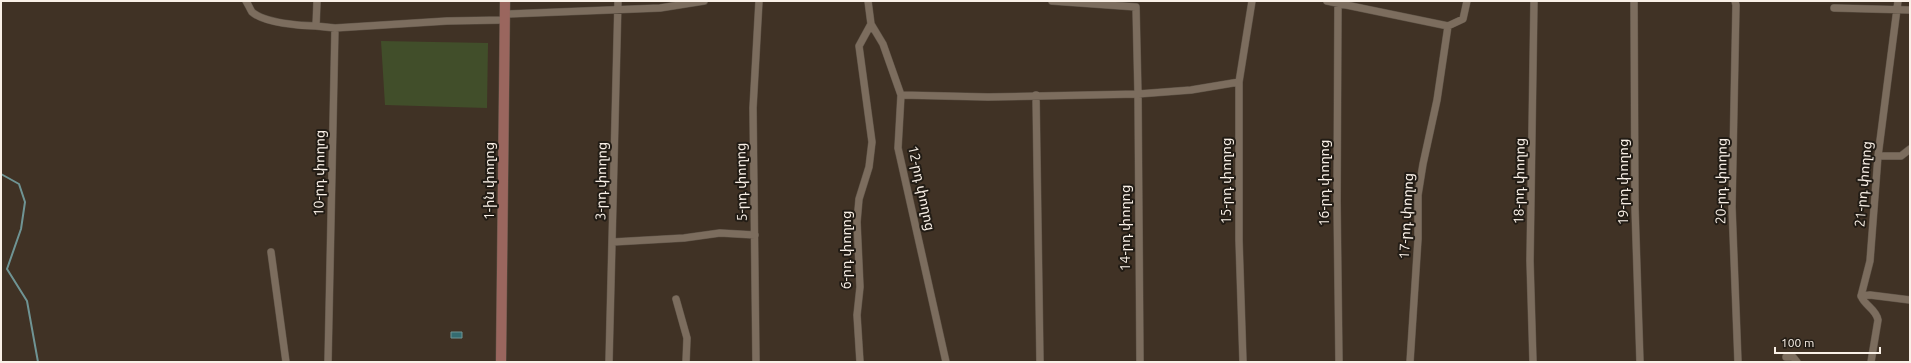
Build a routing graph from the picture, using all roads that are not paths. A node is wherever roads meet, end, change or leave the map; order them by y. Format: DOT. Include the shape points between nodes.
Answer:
graph roads {
  1 [pos="246,1"];
  2 [pos="317,1"];
  3 [pos="505,1"];
  4 [pos="618,1"];
  5 [pos="704,1"];
  6 [pos="759,1"];
  7 [pos="868,1"];
  8 [pos="1052,1"];
  9 [pos="1252,1"];
  10 [pos="1327,1"];
  11 [pos="1466,1"];
  12 [pos="1534,1"];
  13 [pos="1634,1"];
  14 [pos="1734,1"];
  15 [pos="1898,1"];
  16 [pos="1338,4"];
  17 [pos="1834,8"];
  18 [pos="617,9"];
  19 [pos="1896,9"];
  20 [pos="1910,10"];
  21 [pos="504,17"];
  22 [pos="871,24"];
  23 [pos="316,26"];
  24 [pos="1448,26"];
  25 [pos="334,28"];
  26 [pos="1239,82"];
  27 [pos="1138,94"];
  28 [pos="901,95"];
  29 [pos="1036,95"];
  30 [pos="1910,149"];
  31 [pos="1878,156"];
  32 [pos="1900,156"];
  33 [pos="1910,158"];
  34 [pos="755,235"];
  35 [pos="613,242"];
  36 [pos="271,252"];
  37 [pos="1861,296"];
  38 [pos="676,299"];
  39 [pos="1910,300"];
  40 [pos="1786,357"];
  41 [pos="286,362"];
  42 [pos="328,362"];
  43 [pos="502,362"];
  44 [pos="609,362"];
  45 [pos="686,362"];
  46 [pos="756,362"];
  47 [pos="860,362"];
  48 [pos="946,362"];
  49 [pos="1040,362"];
  50 [pos="1140,362"];
  51 [pos="1243,362"];
  52 [pos="1339,362"];
  53 [pos="1410,362"];
  54 [pos="1532,362"];
  55 [pos="1640,362"];
  56 [pos="1738,362"];
  57 [pos="1797,362"];
  58 [pos="1871,362"];
  1 -- 23 [label="street" via="252,12 262,18"];
  2 -- 23 [label="street"];
  3 -- 21 [label="main road, 1-ին փողոց"];
  4 -- 18 [label="street, 3-րդ փողոց"];
  5 -- 18 [label="street" via="660,8"];
  6 -- 34 [label="street, 5-րդ փողոց" via="754,108"];
  7 -- 22 [label="street"];
  8 -- 27 [label="street, 14-րդ փողոց" via="1136,7"];
  9 -- 26 [label="street, 15-րդ փողոց"];
  10 -- 16 [label="street"];
  11 -- 24 [label="street" via="1463,19"];
  12 -- 54 [label="street, 18-րդ փողոց" via="1530,261"];
  13 -- 55 [label="street, 19-րդ փողոց" via="1635,208"];
  14 -- 56 [label="street, 20-րդ փողոց" via="1736,5 1732,207"];
  15 -- 19 [label="street, 21-րդ փողոց"];
  16 -- 24 [label="street"];
  16 -- 52 [label="street, 16-րդ փողոց"];
  17 -- 19 [label="street"];
  18 -- 21 [label="street"];
  18 -- 35 [label="street, 3-րդ փողոց"];
  19 -- 20 [label="street"];
  19 -- 31 [label="street, 21-րդ փողոց"];
  21 -- 25 [label="street"];
  21 -- 43 [label="main road, 1-ին փողոց"];
  22 -- 28 [label="street, 12-րդ փողոց" via="883,44"];
  22 -- 47 [label="street, 6-րդ փողոց" via="859,46 872,142 870,167 859,199 857,222"];
  23 -- 25 [label="street"];
  24 -- 53 [label="street, 17-րդ փողոց" via="1437,100 1422,164 1418,195 1418,239"];
  25 -- 42 [label="street, 10-րդ փողոց"];
  26 -- 27 [label="street" via="1191,90"];
  26 -- 51 [label="street, 15-րդ փողոց" via="1239,240"];
  27 -- 29 [label="street"];
  27 -- 50 [label="street, 14-րդ փողոց"];
  28 -- 29 [label="street"];
  28 -- 48 [label="street, 12-րդ փողոց" via="898,148"];
  29 -- 49 [label="street"];
  30 -- 32 [label="street"];
  31 -- 32 [label="street"];
  31 -- 37 [label="street, 21-րդ փողոց" via="1870,261"];
  32 -- 33 [label="street"];
  34 -- 35 [label="street" via="720,233"];
  34 -- 46 [label="street, 5-րդ փողոց"];
  35 -- 44 [label="street, 3-րդ փողոց"];
  36 -- 41 [label="street"];
  37 -- 39 [label="street"];
  37 -- 58 [label="street" via="1877,314 1878,320"];
  38 -- 45 [label="street" via="687,338"];
  40 -- 57 [label="street" via="1793,357"];
}
